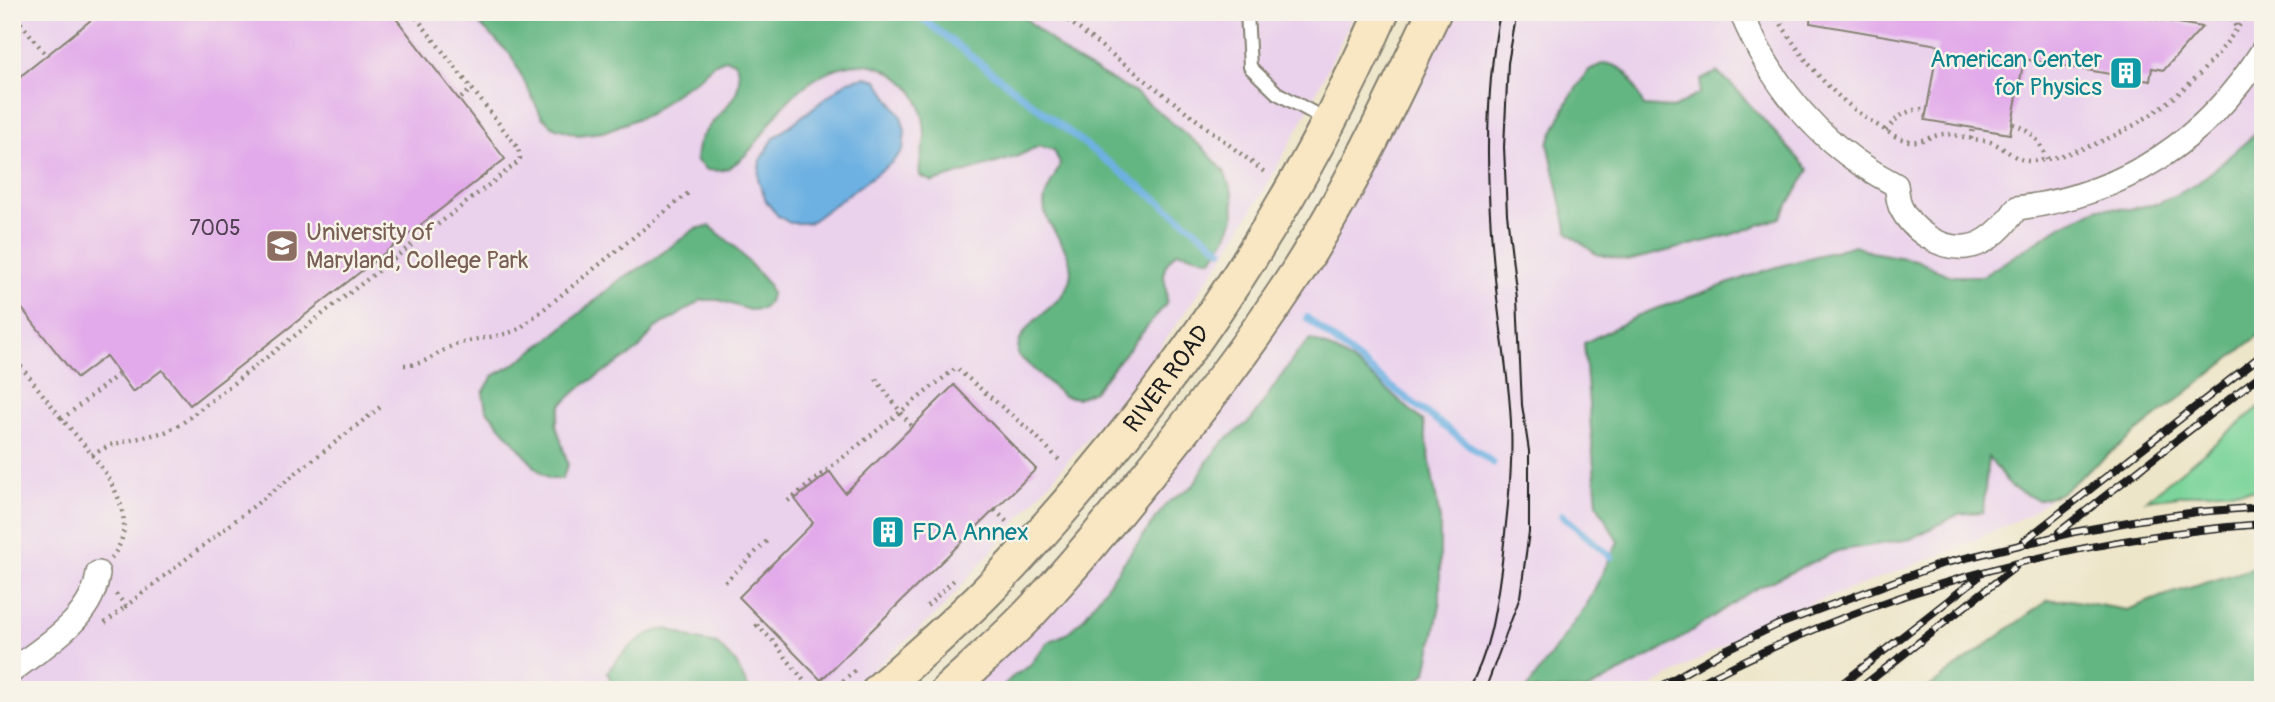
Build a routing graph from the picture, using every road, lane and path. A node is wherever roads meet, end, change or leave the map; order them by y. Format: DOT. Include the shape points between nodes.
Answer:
graph roads {
  1 [pos="12,12"];
  2 [pos="412,12"];
  3 [pos="1057,12"];
  4 [pos="1247,12"];
  5 [pos="1382,12"];
  6 [pos="1434,12"];
  7 [pos="1741,12"];
  8 [pos="1774,12"];
  9 [pos="2228,12"];
  10 [pos="2248,12"];
  11 [pos="2237,29"];
  12 [pos="2263,50"];
  13 [pos="47,56"];
  14 [pos="472,89"];
  15 [pos="461,98"];
  16 [pos="1928,109"];
  17 [pos="1329,122"];
  18 [pos="2012,124"];
  19 [pos="1973,127"];
  20 [pos="1886,131"];
  21 [pos="1971,139"];
  22 [pos="2046,159"];
  23 [pos="1275,180"];
  24 [pos="691,191"];
  25 [pos="12,355"];
  26 [pos="404,365"];
  27 [pos="119,374"];
  28 [pos="876,379"];
  29 [pos="383,405"];
  30 [pos="900,412"];
  31 [pos="62,419"];
  32 [pos="912,427"];
  33 [pos="92,455"];
  34 [pos="1069,456"];
  35 [pos="1062,463"];
  36 [pos="1058,468"];
  37 [pos="788,501"];
  38 [pos="995,510"];
  39 [pos="1018,515"];
  40 [pos="1010,524"];
  41 [pos="1000,534"];
  42 [pos="767,541"];
  43 [pos="963,572"];
  44 [pos="98,573"];
  45 [pos="725,582"];
  46 [pos="923,610"];
  47 [pos="762,620"];
  48 [pos="12,671"];
  49 [pos="873,675"];
  50 [pos="811,690"];
  51 [pos="832,690"];
  52 [pos="947,690"];
  1 -- 13 [label="path"];
  2 -- 14 [label="path"];
  3 -- 23 [label="path"];
  4 -- 17 [label="lane" via="1250,67 1277,93"];
  5 -- 17 [label="street, RIVER ROAD"];
  6 -- 52 [label="street, RIVER ROAD" via="1341,196 1242,354 1067,573"];
  7 -- 12 [label="street" via="1767,66 1815,128 1853,160 1896,185 1900,206 1926,238 1967,247 2004,227 2017,208 2086,195 2155,161 2214,112"];
  8 -- 20 [label="path" via="1794,46 1838,97"];
  9 -- 11 [label="path"];
  10 -- 11 [label="path"];
  11 -- 22 [label="path" via="2219,55 2160,108 2092,146"];
  14 -- 15 [label="path"];
  14 -- 33 [label="path" via="518,148 520,158 514,166 181,424 110,445"];
  16 -- 20 [label="path" via="1904,113"];
  17 -- 49 [label="street, RIVER ROAD" via="1241,274 1098,468 994,584"];
  18 -- 22 [label="path" via="2037,138"];
  19 -- 21 [label="path"];
  20 -- 21 [label="path" via="1915,142 1946,134"];
  21 -- 22 [label="path" via="1991,142 2014,158"];
  24 -- 26 [label="path" via="519,330 468,341 425,362"];
  25 -- 31 [label="path"];
  27 -- 31 [label="path"];
  28 -- 30 [label="path"];
  29 -- 44 [label="path" via="126,606"];
  30 -- 32 [label="path"];
  30 -- 35 [label="path" via="956,368"];
  30 -- 37 [label="path"];
  31 -- 33 [label="path"];
  33 -- 44 [label="path" via="118,495 123,527 117,551"];
  34 -- 35 [label="path"];
  35 -- 36 [label="path"];
  38 -- 40 [label="path"];
  39 -- 40 [label="path"];
  40 -- 41 [label="path"];
  42 -- 45 [label="path"];
  43 -- 46 [label="path"];
  44 -- 48 [label="street" via="97,586 82,614"];
  47 -- 50 [label="path" via="757,625"];
  49 -- 51 [label="path"];
}
